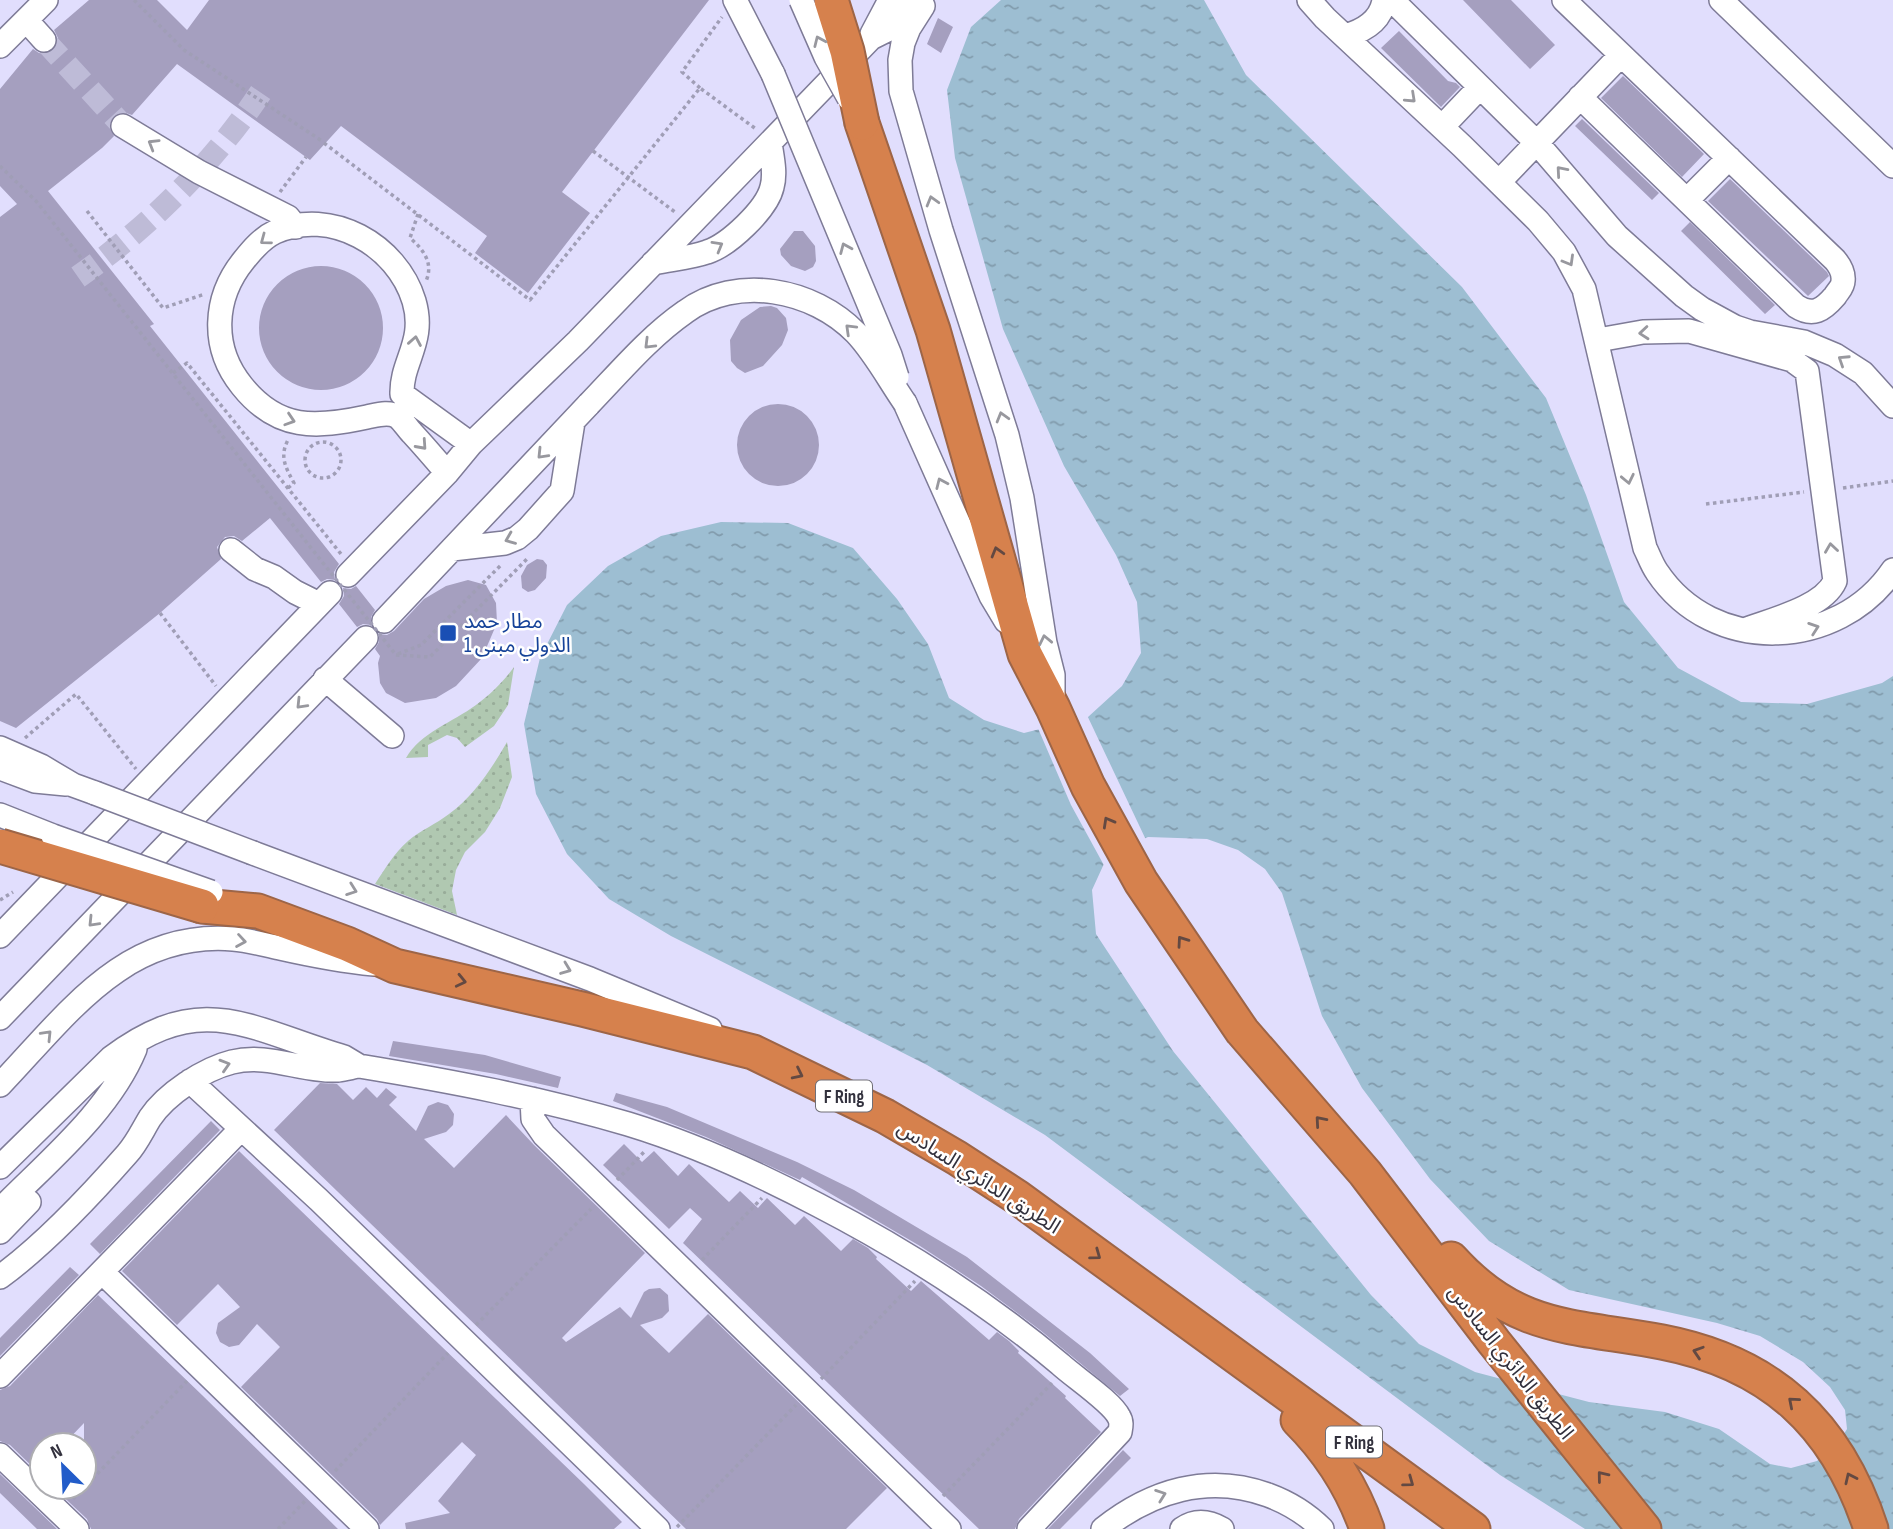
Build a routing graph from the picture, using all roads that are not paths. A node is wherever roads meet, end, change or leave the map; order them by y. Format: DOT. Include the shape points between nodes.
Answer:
graph roads {
  1 [pos="46,0"];
  2 [pos="801,0"];
  3 [pos="831,0"];
  4 [pos="890,0"];
  5 [pos="913,0"];
  6 [pos="928,0"];
  7 [pos="1308,0"];
  8 [pos="1384,0"];
  9 [pos="1392,0"];
  10 [pos="1564,0"];
  11 [pos="1721,0"];
  12 [pos="736,3"];
  13 [pos="26,20"];
  14 [pos="1345,36"];
  15 [pos="871,38"];
  16 [pos="44,40"];
  17 [pos="0,46"];
  18 [pos="1621,55"];
  19 [pos="1480,87"];
  20 [pos="1580,97"];
  21 [pos="862,123"];
  22 [pos="123,126"];
  23 [pos="1442,127"];
  24 [pos="771,143"];
  25 [pos="1537,143"];
  26 [pos="1730,158"];
  27 [pos="1893,166"];
  28 [pos="1499,182"];
  29 [pos="1688,199"];
  30 [pos="296,227"];
  31 [pos="653,262"];
  32 [pos="1660,276"];
  33 [pos="1689,331"];
  34 [pos="1598,340"];
  35 [pos="905,403"];
  36 [pos="1893,406"];
  37 [pos="573,422"];
  38 [pos="471,444"];
  39 [pos="447,473"];
  40 [pos="236,546"];
  41 [pos="452,548"];
  42 [pos="351,572"];
  43 [pos="1890,577"];
  44 [pos="384,621"];
  45 [pos="1741,631"];
  46 [pos="366,638"];
  47 [pos="1025,654"];
  48 [pos="325,679"];
  49 [pos="1057,716"];
  50 [pos="392,736"];
  51 [pos="0,748"];
  52 [pos="0,768"];
  53 [pos="73,785"];
  54 [pos="0,815"];
  55 [pos="0,846"];
  56 [pos="207,899"];
  57 [pos="0,936"];
  58 [pos="395,966"];
  59 [pos="0,1018"];
  60 [pos="137,1045"];
  61 [pos="753,1052"];
  62 [pos="359,1066"];
  63 [pos="190,1081"];
  64 [pos="0,1084"];
  65 [pos="532,1099"];
  66 [pos="150,1117"];
  67 [pos="240,1130"];
  68 [pos="139,1140"];
  69 [pos="0,1167"];
  70 [pos="1365,1173"];
  71 [pos="0,1188"];
  72 [pos="3,1221"];
  73 [pos="54,1229"];
  74 [pos="0,1268"];
  75 [pos="102,1272"];
  76 [pos="0,1279"];
  77 [pos="1234,1356"];
  78 [pos="0,1376"];
  79 [pos="0,1455"];
  80 [pos="77,1529"];
  81 [pos="367,1529"];
  82 [pos="658,1529"];
  83 [pos="949,1529"];
  84 [pos="1029,1529"];
  85 [pos="1103,1529"];
  86 [pos="1182,1529"];
  87 [pos="1222,1529"];
  88 [pos="1322,1529"];
  89 [pos="1367,1529"];
  90 [pos="1473,1529"];
  91 [pos="1644,1529"];
  92 [pos="1871,1529"];
  1 -- 13 [label="lane"];
  21 -- 2 [label="lane, one-way, bridge"];
  3 -- 21 [label="highway, الطريق الدائري السادس, bridge"];
  4 -- 15 [label="lane"];
  5 -- 15 [label="lane" via="887,30"];
  49 -- 6 [label="lane, one-way" via="1007,435 901,91 903,43"];
  7 -- 14 [label="lane"];
  8 -- 14 [label="lane" via="1370,24"];
  9 -- 19 [label="lane"];
  10 -- 18 [label="lane"];
  11 -- 27 [label="lane"];
  35 -- 12 [label="lane, one-way, bridge" via="890,355 773,74"];
  13 -- 16 [label="lane"];
  13 -- 17 [label="lane"];
  14 -- 23 [label="lane, one-way"];
  15 -- 24 [label="lane"];
  18 -- 20 [label="lane"];
  18 -- 26 [label="lane"];
  19 -- 23 [label="lane"];
  19 -- 25 [label="lane"];
  20 -- 25 [label="lane"];
  20 -- 29 [label="lane"];
  47 -- 21 [label="highway, الطريق الدائري السادس, one-way" via="933,330"];
  30 -- 22 [label="lane, one-way" via="288,217 199,172"];
  23 -- 28 [label="lane"];
  24 -- 31 [label="lane"];
  31 -- 24 [label="lane, one-way" via="716,249 752,218 772,188"];
  25 -- 28 [label="lane"];
  32 -- 25 [label="lane, one-way" via="1617,236"];
  26 -- 29 [label="lane"];
  26 -- 29 [label="lane" via="1840,266 1842,286 1824,309 1810,312 1796,306"];
  28 -- 34 [label="lane, one-way" via="1564,252 1584,289"];
  38 -- 30 [label="lane, one-way" via="402,394 418,337 417,317 402,274 386,253 363,237 329,226"];
  30 -- 39 [label="lane, one-way" via="266,237 227,286 219,335 235,377 258,402 292,423 337,423 385,414 397,417"];
  31 -- 38 [label="lane"];
  32 -- 33 [label="lane" via="1665,297 1685,318"];
  36 -- 32 [label="lane, one-way" via="1863,373 1835,355 1720,320"];
  33 -- 34 [label="lane, one-way" via="1643,332"];
  45 -- 33 [label="lane, one-way" via="1811,604 1831,589 1835,573 1809,379 1803,367 1792,360"];
  34 -- 45 [label="lane, one-way" via="1639,526 1656,571 1687,604"];
  35 -- 37 [label="lane, one-way, bridge" via="843,321 804,299 743,291 717,296 687,310"];
  47 -- 35 [label="lane, one-way" via="991,596"];
  37 -- 41 [label="lane, one-way"];
  37 -- 41 [label="lane, one-way" via="562,491 528,529 505,542"];
  38 -- 39 [label="lane"];
  39 -- 42 [label="lane"];
  40 -- 57 [label="lane" via="267,565 274,577 295,592 324,599"];
  41 -- 44 [label="lane"];
  45 -- 43 [label="lane, one-way" via="1777,634 1830,622 1854,609"];
  46 -- 48 [label="lane"];
  47 -- 49 [label="highway, الطريق الدائري السادس"];
  48 -- 50 [label="lane"];
  48 -- 59 [label="lane, one-way"];
  70 -- 49 [label="highway, الطريق الدائري السادس, one-way" via="1242,1031 1141,882 1088,786"];
  51 -- 53 [label="lane"];
  52 -- 53 [label="lane" via="35,781"];
  53 -- 61 [label="lane, one-way, bridge" via="590,979 711,1029"];
  54 -- 56 [label="lane, bridge"];
  55 -- 56 [label="highway, الطريق الدائري السادس, bridge"];
  56 -- 58 [label="highway, الطريق الدائري السادس / F Ring" via="258,911"];
  58 -- 61 [label="highway, الطريق الدائري السادس / F Ring, one-way"];
  64 -- 58 [label="lane, one-way" via="98,982 166,946 204,937 236,939 344,961"];
  60 -- 62 [label="lane" via="173,1024 222,1019 344,1057"];
  60 -- 69 [label="lane" via="111,1058"];
  60 -- 71 [label="lane"];
  60 -- 72 [label="lane" via="125,1073 99,1108"];
  61 -- 77 [label="highway, الطريق الدائري السادس / F Ring, one-way" via="885,1116 957,1158"];
  63 -- 62 [label="lane, one-way" via="218,1066 246,1060 338,1070"];
  62 -- 65 [label="lane"];
  63 -- 66 [label="lane"];
  63 -- 67 [label="lane"];
  65 -- 83 [label="lane" via="533,1119 544,1135"];
  65 -- 84 [label="lane" via="701,1150 854,1223 956,1284 1116,1412 1122,1424 1113,1442"];
  66 -- 68 [label="lane"];
  66 -- 73 [label="lane" via="58,1205 52,1215"];
  67 -- 75 [label="lane"];
  67 -- 82 [label="lane" via="327,1207"];
  68 -- 73 [label="lane"];
  68 -- 76 [label="lane" via="136,1159 124,1177 46,1259 32,1269"];
  91 -- 70 [label="highway, الطريق الدائري السادس, one-way"];
  92 -- 70 [label="highway, one-way" via="1844,1464 1822,1431 1780,1391 1697,1351 1534,1319 1505,1306 1478,1286"];
  72 -- 74 [label="lane" via="20,1221 28,1233"];
  73 -- 76 [label="lane"];
  75 -- 78 [label="lane"];
  75 -- 81 [label="lane"];
  77 -- 89 [label="highway" via="1321,1443 1345,1478"];
  77 -- 90 [label="highway, الطريق الدائري السادس / F Ring, one-way"];
  79 -- 80 [label="lane"];
  85 -- 88 [label="lane, one-way" via="1163,1493 1211,1484 1233,1485 1278,1499"];
  86 -- 87 [label="lane" via="1206,1522"];
}
